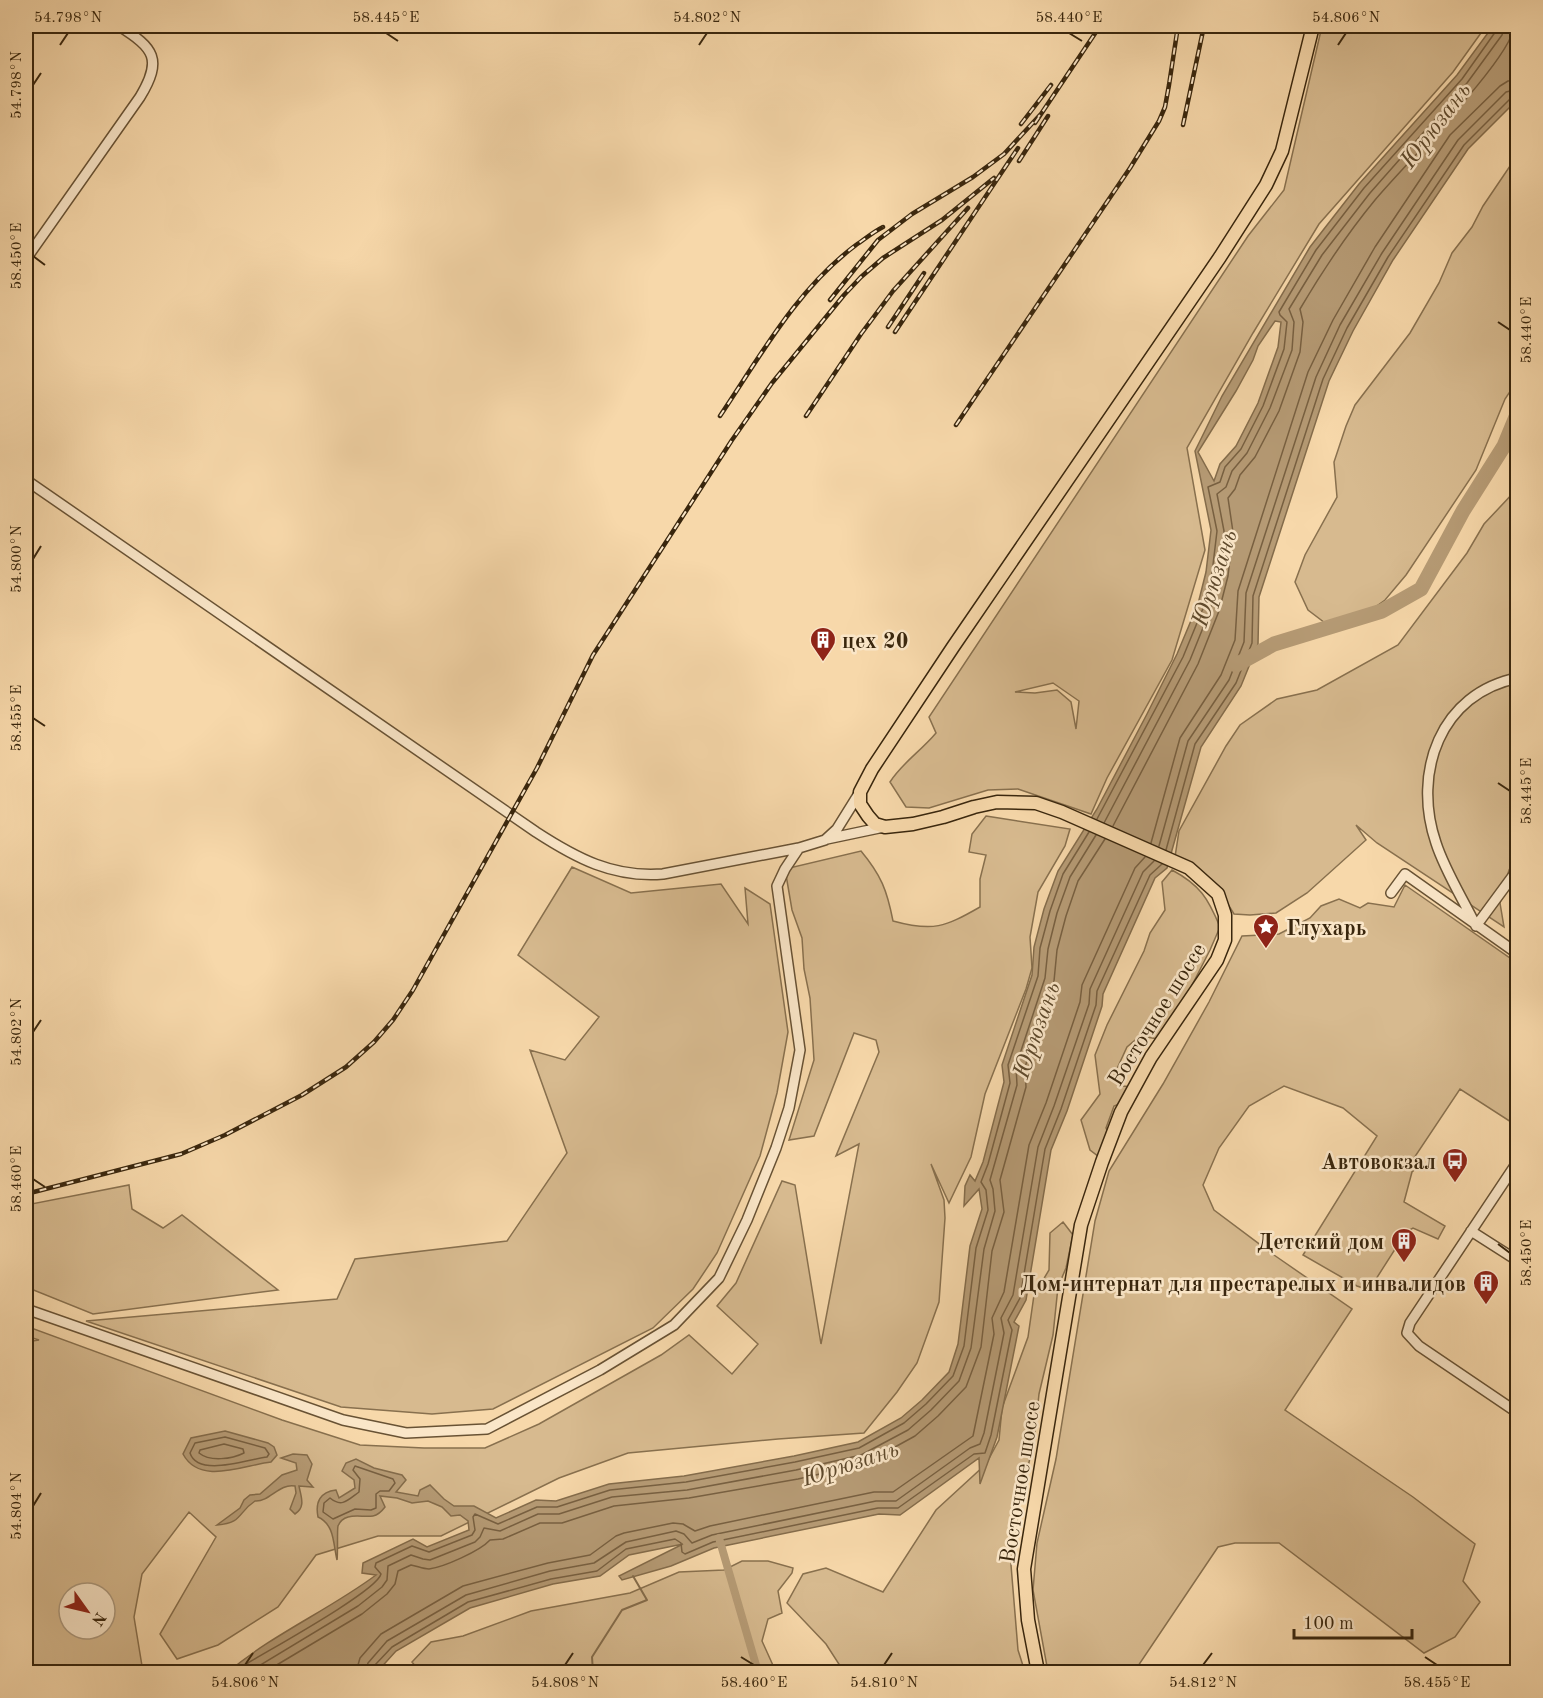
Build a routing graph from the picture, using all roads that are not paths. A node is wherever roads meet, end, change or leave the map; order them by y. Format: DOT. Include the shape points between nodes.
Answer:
graph roads {
  1 [pos="119,26"];
  2 [pos="1312,26"];
  3 [pos="26,259"];
  4 [pos="26,480"];
  5 [pos="1518,678"];
  6 [pos="860,792"];
  7 [pos="885,827"];
  8 [pos="825,840"];
  9 [pos="800,848"];
  10 [pos="1518,869"];
  11 [pos="1391,893"];
  12 [pos="1476,926"];
  13 [pos="1518,954"];
  14 [pos="1518,1161"];
  15 [pos="1471,1231"];
  16 [pos="1518,1261"];
  17 [pos="26,1309"];
  18 [pos="1518,1413"];
  19 [pos="1038,1672"];
  1 -- 3 [label="street" via="150,51 152,78"];
  2 -- 6 [label="main road" via="1282,151 1266,185 953,647"];
  4 -- 9 [label="street, Восточное шоссе" via="570,854 600,866 647,875"];
  5 -- 12 [label="street" via="1475,694 1451,716 1433,749 1428,778 1429,813 1436,844"];
  6 -- 7 [label="main road" via="860,804 868,816"];
  6 -- 8 [label="street" via="837,829"];
  7 -- 8 [label="street, Восточное шоссе"];
  7 -- 19 [label="main road, Восточное шоссе" via="997,802 1036,803 1189,868 1218,894 1225,915 1225,940 1217,960 1151,1058 1121,1112 1082,1225 1024,1569"];
  8 -- 9 [label="street, Восточное шоссе"];
  9 -- 17 [label="street" via="777,886 800,1050 789,1108 776,1148 719,1278 674,1325 600,1370 488,1429 406,1433 343,1420"];
  10 -- 12 [label="street"];
  11 -- 12 [label="street" via="1405,874"];
  12 -- 13 [label="street"];
  14 -- 15 [label="street"];
  15 -- 16 [label="street"];
  15 -- 18 [label="street" via="1407,1333 1419,1346"];
}
